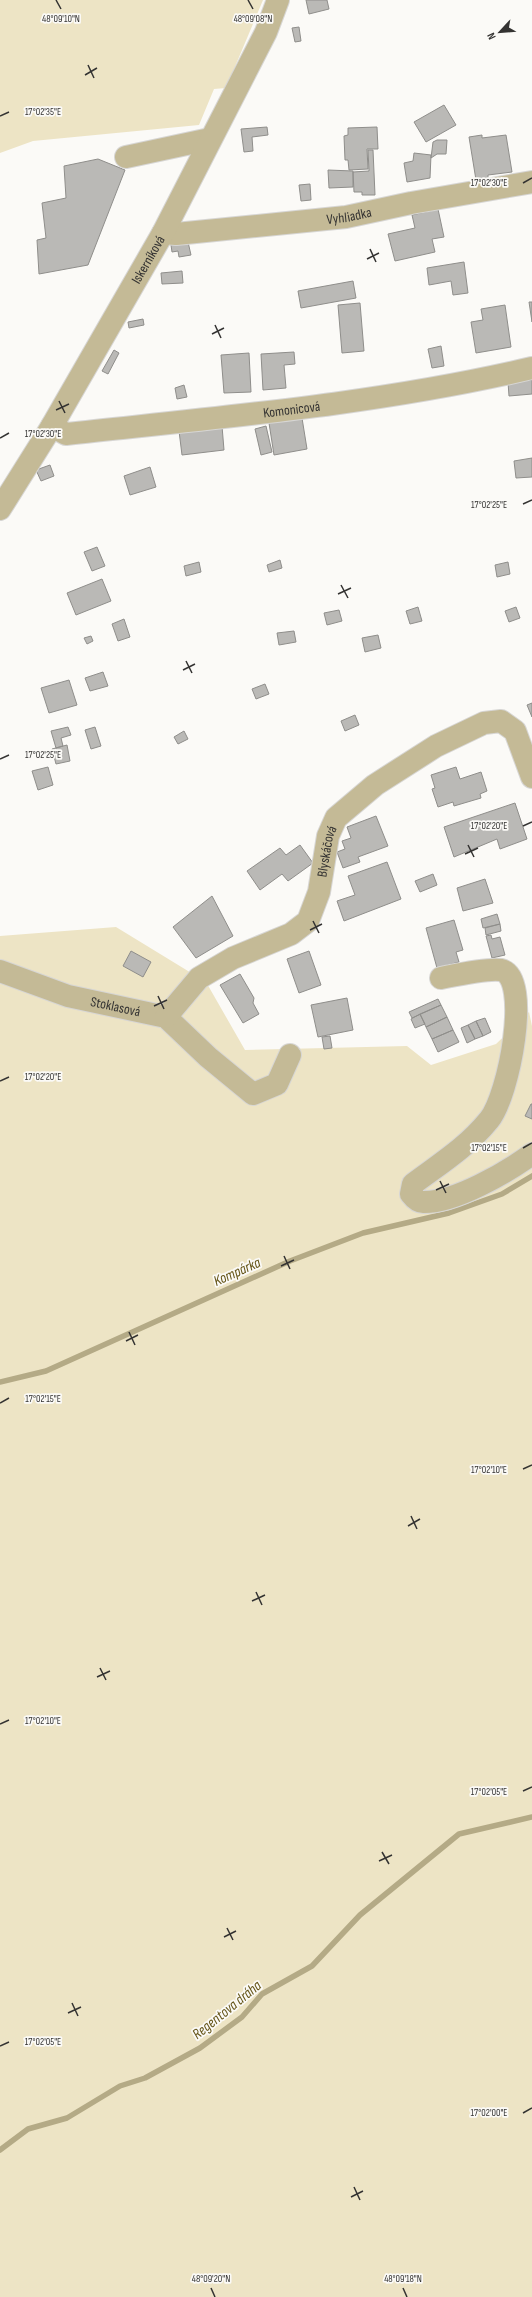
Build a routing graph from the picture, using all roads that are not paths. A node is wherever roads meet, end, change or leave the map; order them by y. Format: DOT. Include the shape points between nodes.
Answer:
graph roads {
  1 [pos="278,0"];
  2 [pos="210,139"];
  3 [pos="126,157"];
  4 [pos="532,182"];
  5 [pos="163,233"];
  6 [pos="532,368"];
  7 [pos="52,426"];
  8 [pos="0,509"];
  9 [pos="532,778"];
  10 [pos="0,971"];
  11 [pos="441,978"];
  12 [pos="166,1017"];
  13 [pos="290,1055"];
  14 [pos="532,1154"];
  1 -- 2 [label="street, Iskerníková" via="266,32"];
  2 -- 3 [label="street"];
  2 -- 5 [label="street, Iskerníková"];
  4 -- 5 [label="street, Vyhliadka" via="346,217 176,234"];
  5 -- 7 [label="street, Iskerníková"];
  6 -- 7 [label="street, Komonicová" via="461,384 233,415 66,434"];
  7 -- 8 [label="street, Iskerníková"];
  9 -- 12 [label="street, Blyskáčová" via="515,731 501,721 484,723 436,746 375,784 336,818 328,836 319,892 308,921 291,934 233,958 199,978"];
  10 -- 12 [label="street, Stoklasová" via="68,996"];
  11 -- 14 [label="street" via="501,970 515,976 524,992 524,1035 511,1081 490,1118 472,1140 413,1184 411,1194 416,1200 423,1202 448,1198"];
  12 -- 13 [label="street" via="208,1057 253,1094 277,1084"];
}
